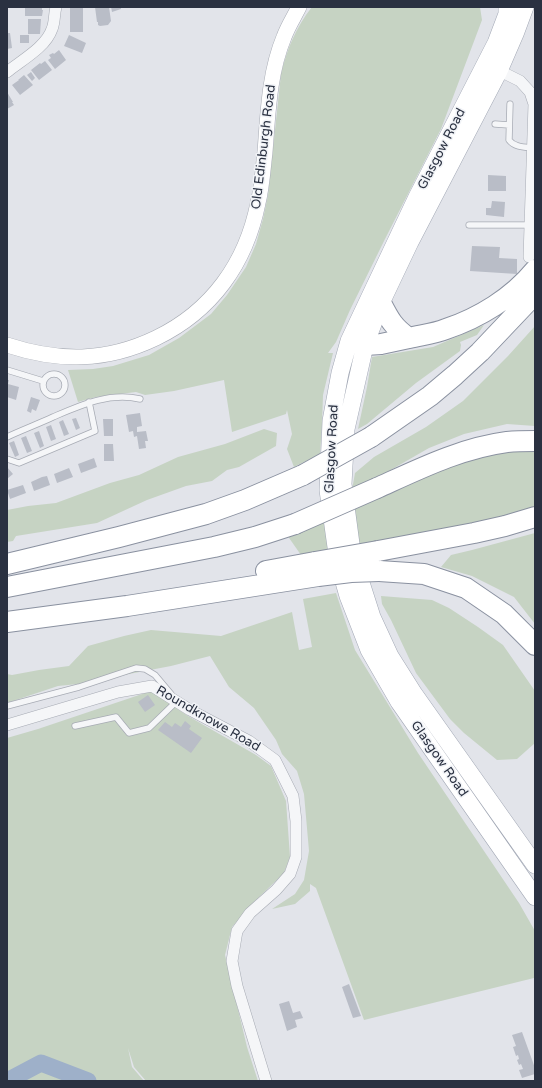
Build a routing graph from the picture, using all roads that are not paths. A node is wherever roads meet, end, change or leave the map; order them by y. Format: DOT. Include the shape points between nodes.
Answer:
graph roads {
  1 [pos="56,7"];
  2 [pos="299,7"];
  3 [pos="507,7"];
  4 [pos="525,7"];
  5 [pos="492,67"];
  6 [pos="7,72"];
  7 [pos="510,104"];
  8 [pos="495,124"];
  9 [pos="509,125"];
  10 [pos="533,148"];
  11 [pos="469,225"];
  12 [pos="530,225"];
  13 [pos="532,263"];
  14 [pos="535,288"];
  15 [pos="535,294"];
  16 [pos="381,303"];
  17 [pos="507,325"];
  18 [pos="409,338"];
  19 [pos="365,344"];
  20 [pos="7,345"];
  21 [pos="7,370"];
  22 [pos="43,381"];
  23 [pos="140,399"];
  24 [pos="89,402"];
  25 [pos="331,421"];
  26 [pos="7,437"];
  27 [pos="535,441"];
  28 [pos="7,459"];
  29 [pos="535,517"];
  30 [pos="7,564"];
  31 [pos="317,569"];
  32 [pos="7,587"];
  33 [pos="7,619"];
  34 [pos="7,622"];
  35 [pos="535,645"];
  36 [pos="177,701"];
  37 [pos="7,706"];
  38 [pos="7,725"];
  39 [pos="75,726"];
  40 [pos="535,865"];
  41 [pos="535,897"];
  42 [pos="266,1081"];
  1 -- 6 [label="street" via="53,26 46,40"];
  2 -- 20 [label="main road, Old Edinburgh Road" via="284,36 275,68 262,182 253,226 242,254 215,294 174,328 126,350 84,358 43,355"];
  3 -- 5 [label="main road, Glasgow Road"];
  4 -- 5 [label="main road, Glasgow Road" via="515,34"];
  5 -- 10 [label="street" via="520,81 530,92 534,104"];
  5 -- 16 [label="main road, Glasgow Road"];
  5 -- 25 [label="main road, Glasgow Road" via="417,197 349,341"];
  7 -- 9 [label="lane"];
  8 -- 9 [label="lane"];
  9 -- 10 [label="lane" via="510,142 517,146"];
  10 -- 12 [label="street"];
  11 -- 12 [label="lane"];
  12 -- 13 [label="street"];
  13 -- 18 [label="highway" via="521,284 499,303 474,318 444,330"];
  14 -- 17 [label="highway"];
  15 -- 17 [label="highway"];
  16 -- 18 [label="highway" via="392,324"];
  16 -- 19 [label="main road, Glasgow Road"];
  17 -- 30 [label="highway, bridge" via="430,396 371,437 303,475 206,514"];
  18 -- 19 [label="highway" via="381,344"];
  19 -- 25 [label="main road" via="353,348"];
  19 -- 40 [label="main road, Glasgow Road" via="346,429 343,484 354,559 363,593 380,636 401,674"];
  21 -- 22 [label="lane"];
  22 -- 22 [label="lane" via="44,391 50,396 63,392 64,380 60,375 50,375"];
  23 -- 24 [label="lane" via="120,397"];
  24 -- 26 [label="lane"];
  24 -- 28 [label="lane" via="95,431 19,463"];
  25 -- 41 [label="main road, Glasgow Road" via="328,490 338,561 348,596 369,650 399,702"];
  27 -- 32 [label="highway, bridge" via="507,442 459,453 294,524 255,537"];
  29 -- 31 [label="highway, bridge" via="474,534 378,550"];
  31 -- 33 [label="highway"];
  31 -- 34 [label="highway" via="127,606"];
  31 -- 35 [label="highway, bridge" via="424,574 466,588 504,614"];
  36 -- 37 [label="lane" via="155,675 145,668 136,668 79,687"];
  36 -- 38 [label="street, Roundknowe Road" via="152,686 118,692"];
  36 -- 39 [label="lane" via="149,728 129,733 116,717"];
  36 -- 42 [label="street, Roundknowe Road" via="249,740 275,760 293,796 296,857 290,874 250,913 237,931 232,961 237,986"];
}
